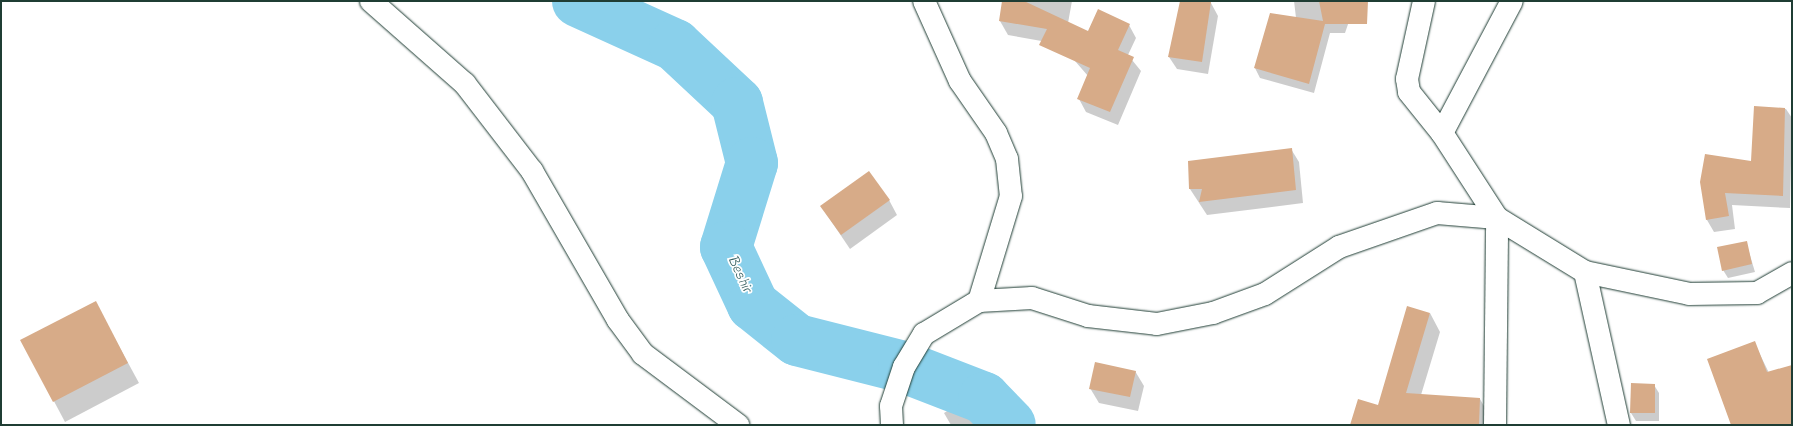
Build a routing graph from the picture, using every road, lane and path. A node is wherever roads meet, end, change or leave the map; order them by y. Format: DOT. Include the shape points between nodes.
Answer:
graph roads {
  1 [pos="371,1"];
  2 [pos="924,1"];
  3 [pos="1424,1"];
  4 [pos="1512,1"];
  5 [pos="1442,132"];
  6 [pos="1497,218"];
  7 [pos="1585,272"];
  8 [pos="1792,273"];
  9 [pos="979,301"];
  10 [pos="738,425"];
  11 [pos="892,425"];
  12 [pos="1495,425"];
  13 [pos="1619,425"];
  1 -- 10 [label="street" via="465,84 532,171 618,320 643,354"];
  2 -- 9 [label="street" via="960,81 996,133 1007,160 1011,196"];
  3 -- 5 [label="street" via="1407,79 1415,102"];
  4 -- 5 [label="street"];
  5 -- 6 [label="street"];
  6 -- 7 [label="street"];
  6 -- 9 [label="street" via="1437,213 1339,247 1265,294 1213,313 1157,324 1088,316 1032,298"];
  6 -- 12 [label="street"];
  7 -- 8 [label="street" via="1688,294 1757,293"];
  7 -- 13 [label="street"];
  9 -- 11 [label="street" via="924,334 904,367 891,406"];
}
